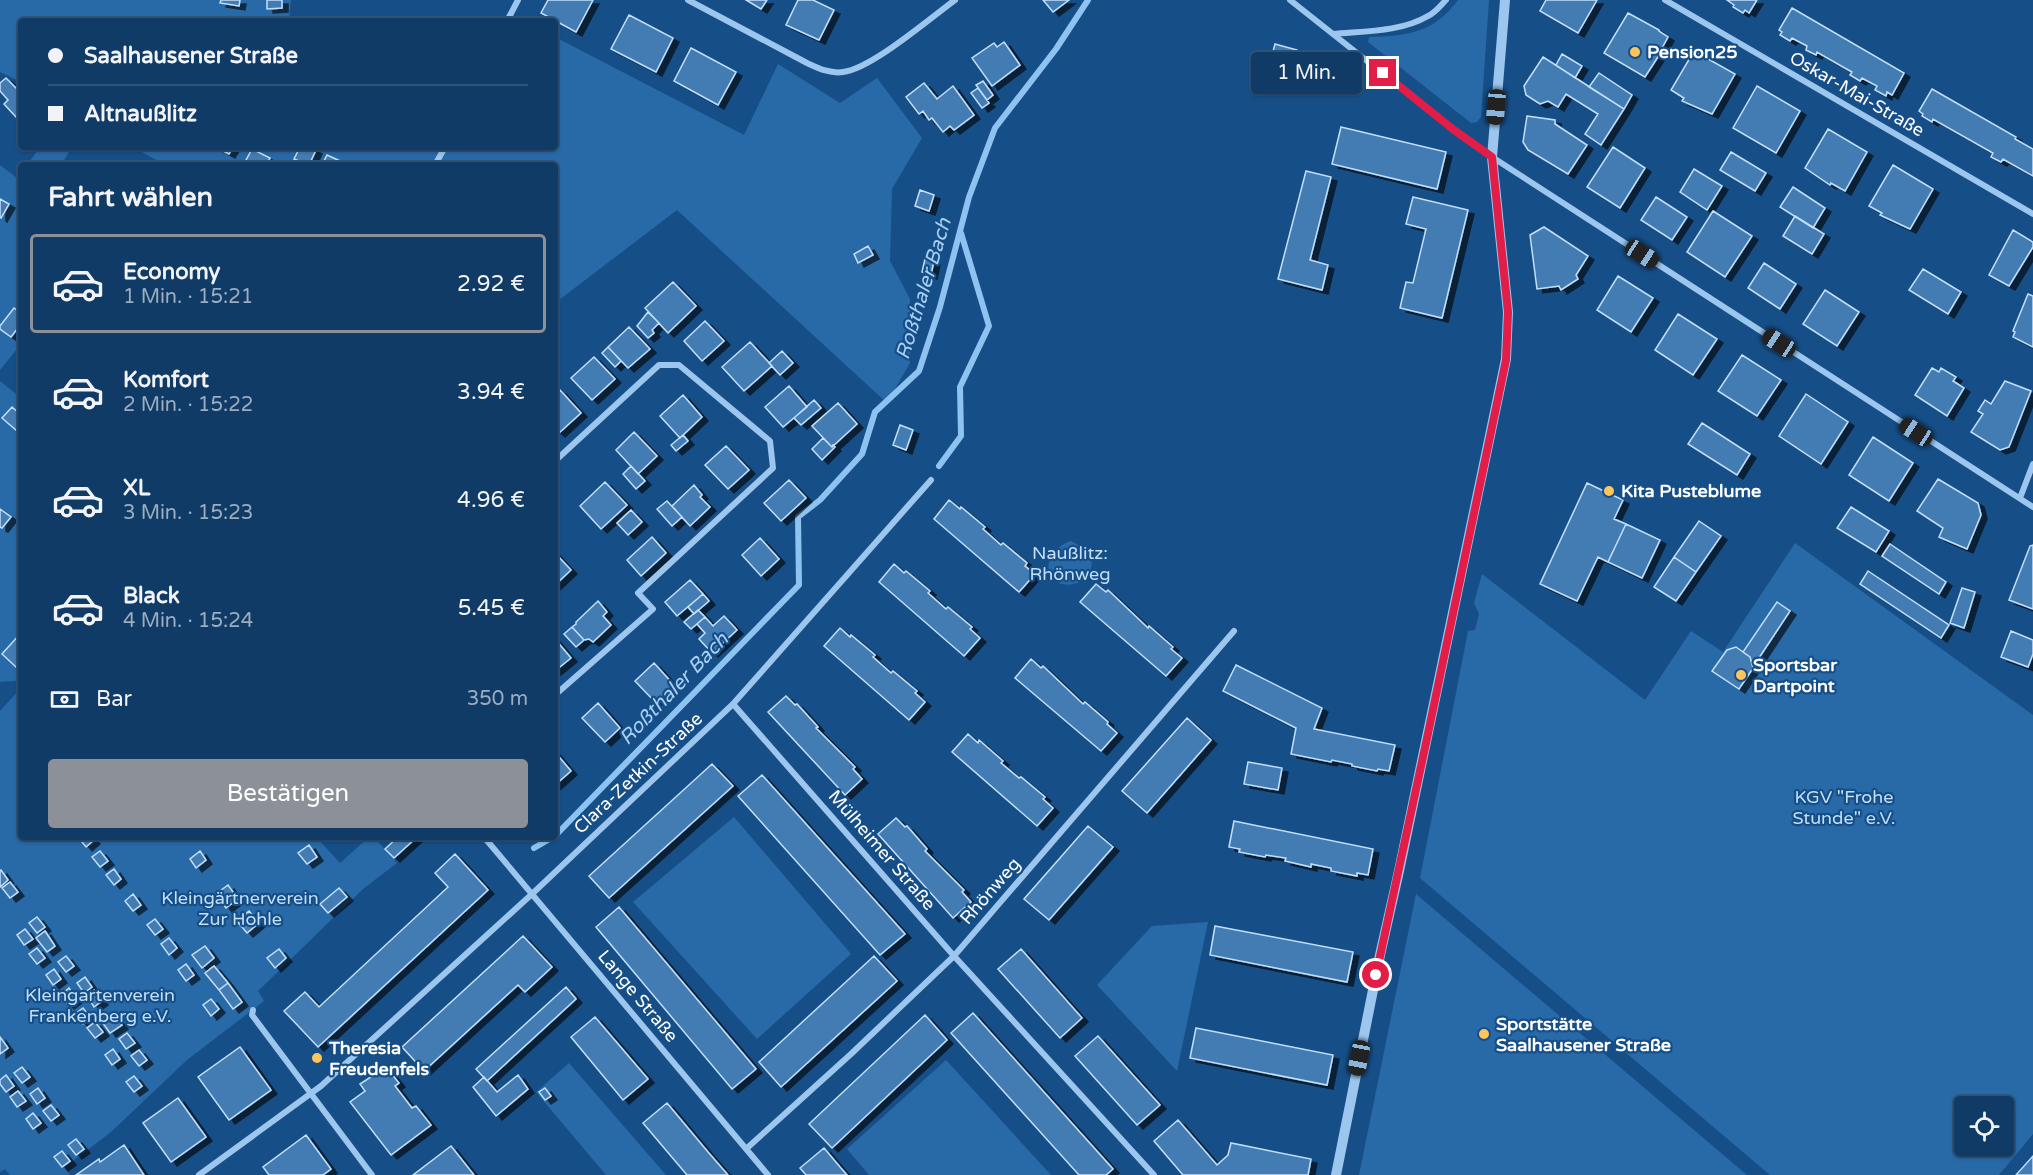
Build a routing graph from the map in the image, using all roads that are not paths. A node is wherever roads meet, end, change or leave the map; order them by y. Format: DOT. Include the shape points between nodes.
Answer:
graph roads {
  1 [pos="518,0"];
  2 [pos="688,0"];
  3 [pos="955,0"];
  4 [pos="1290,0"];
  5 [pos="1446,0"];
  6 [pos="1505,0"];
  7 [pos="1665,0"];
  8 [pos="509,18"];
  9 [pos="1333,34"];
  10 [pos="1492,157"];
  11 [pos="2033,213"];
  12 [pos="558,458"];
  13 [pos="2033,464"];
  14 [pos="931,480"];
  15 [pos="2020,498"];
  16 [pos="2033,507"];
  17 [pos="1234,631"];
  18 [pos="558,692"];
  19 [pos="733,704"];
  20 [pos="487,840"];
  21 [pos="532,894"];
  22 [pos="954,956"];
  23 [pos="253,1010"];
  24 [pos="310,1093"];
  25 [pos="746,1149"];
  26 [pos="199,1175"];
  27 [pos="372,1175"];
  28 [pos="768,1175"];
  29 [pos="1154,1175"];
  30 [pos="1336,1175"];
  1 -- 8 [label="street"];
  2 -- 3 [label="street" via="807,63 840,73 872,61"];
  4 -- 9 [label="street"];
  5 -- 9 [label="street" via="1414,23"];
  6 -- 10 [label="street"];
  7 -- 11 [label="street, Oskar-Mai-Straße"];
  9 -- 10 [label="street"];
  10 -- 15 [label="street"];
  10 -- 30 [label="street" via="1508,312 1506,360"];
  12 -- 18 [label="street" via="659,365 679,365 770,441 772,468 638,593 653,609"];
  13 -- 15 [label="street"];
  14 -- 19 [label="street, Clara-Zetkin-Straße"];
  15 -- 16 [label="street"];
  17 -- 22 [label="street, Rhönweg"];
  19 -- 21 [label="street, Clara-Zetkin-Straße"];
  19 -- 22 [label="street, Mülheimer Straße"];
  20 -- 21 [label="street, Lange Straße"];
  21 -- 24 [label="street, Clara-Zetkin-Straße"];
  21 -- 25 [label="street, Lange Straße"];
  22 -- 25 [label="street, Rhönweg"];
  22 -- 29 [label="street, Mülheimer Straße"];
  23 -- 24 [label="street" via="252,1016"];
  24 -- 26 [label="street, Clara-Zetkin-Straße"];
  24 -- 27 [label="street"];
  25 -- 28 [label="street, Lange Straße"];
}
